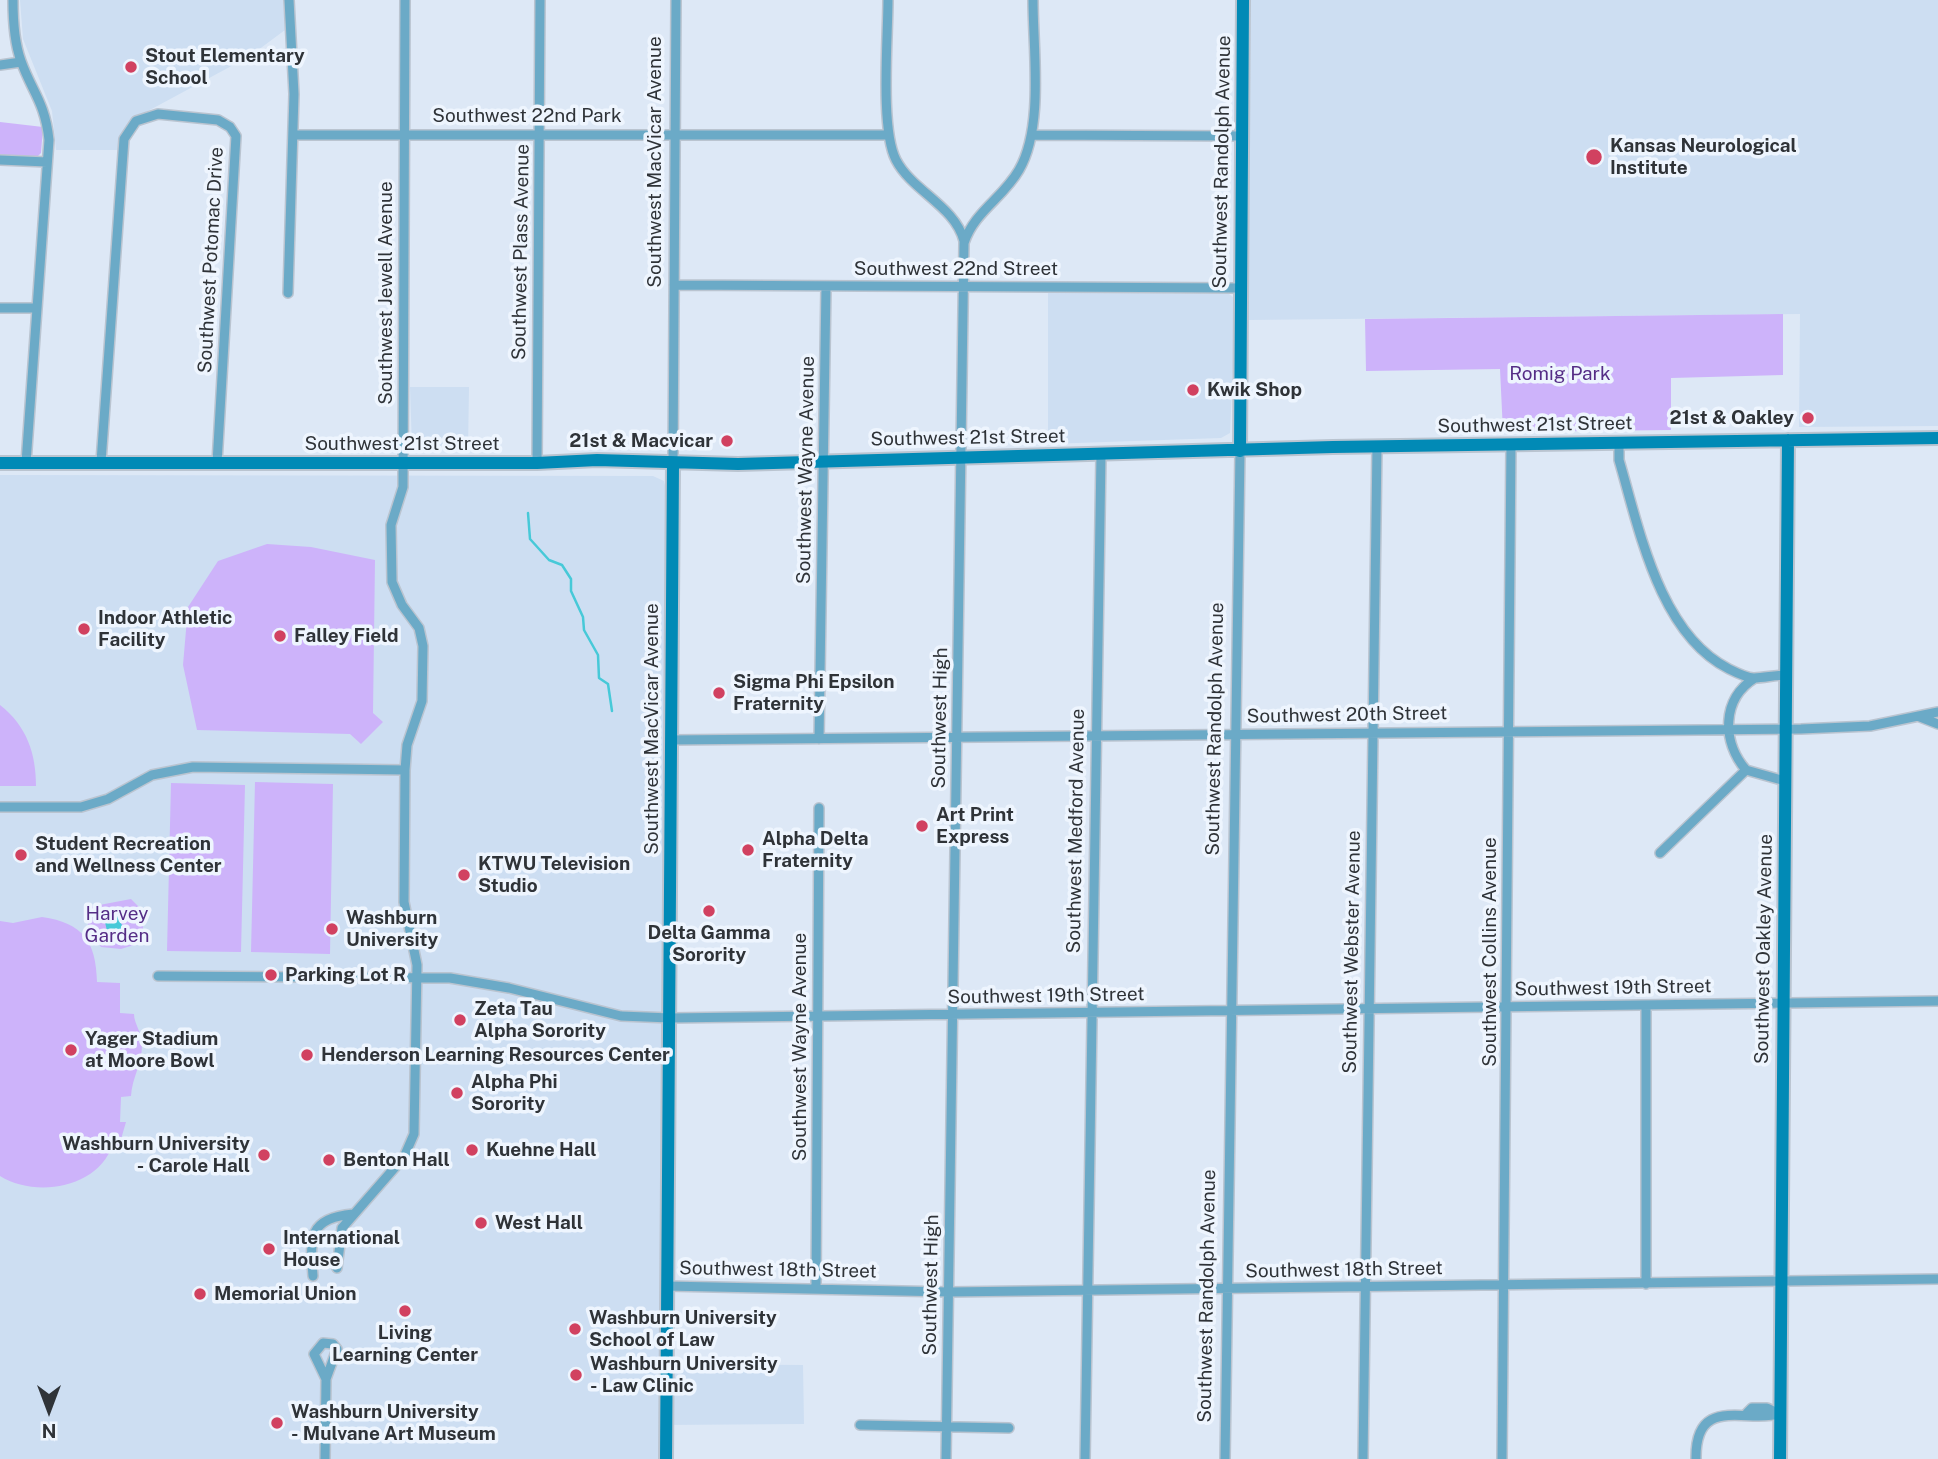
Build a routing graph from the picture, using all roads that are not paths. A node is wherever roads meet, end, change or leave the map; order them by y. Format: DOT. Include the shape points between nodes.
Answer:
graph roads {
  1 [pos="13,0"];
  2 [pos="289,0"];
  3 [pos="405,0"];
  4 [pos="540,0"];
  5 [pos="676,0"];
  6 [pos="888,0"];
  7 [pos="1033,0"];
  8 [pos="1243,0"];
  9 [pos="21,62"];
  10 [pos="0,65"];
  11 [pos="405,133"];
  12 [pos="540,134"];
  13 [pos="675,134"];
  14 [pos="293,135"];
  15 [pos="888,135"];
  16 [pos="1032,135"];
  17 [pos="1242,136"];
  18 [pos="0,160"];
  19 [pos="47,162"];
  20 [pos="964,243"];
  21 [pos="674,285"];
  22 [pos="826,286"];
  23 [pos="963,286"];
  24 [pos="1239,288"];
  25 [pos="288,293"];
  26 [pos="0,308"];
  27 [pos="37,308"];
  28 [pos="1938,438"];
  29 [pos="1788,440"];
  30 [pos="1619,442"];
  31 [pos="1511,444"];
  32 [pos="1377,446"];
  33 [pos="1240,451"];
  34 [pos="1101,455"];
  35 [pos="962,459"];
  36 [pos="823,460"];
  37 [pos="0,463"];
  38 [pos="26,463"];
  39 [pos="101,463"];
  40 [pos="217,463"];
  41 [pos="402,463"];
  42 [pos="537,463"];
  43 [pos="673,463"];
  44 [pos="1786,675"];
  45 [pos="1755,678"];
  46 [pos="1938,712"];
  47 [pos="1920,717"];
  48 [pos="1938,724"];
  49 [pos="1728,729"];
  50 [pos="1786,729"];
  51 [pos="1509,730"];
  52 [pos="1372,732"];
  53 [pos="1234,734"];
  54 [pos="1095,737"];
  55 [pos="820,739"];
  56 [pos="957,739"];
  57 [pos="672,740"];
  58 [pos="405,770"];
  59 [pos="1746,770"];
  60 [pos="1785,781"];
  61 [pos="0,807"];
  62 [pos="819,808"];
  63 [pos="1660,853"];
  64 [pos="158,976"];
  65 [pos="418,978"];
  66 [pos="1938,1001"];
  67 [pos="1783,1003"];
  68 [pos="1646,1005"];
  69 [pos="1506,1007"];
  70 [pos="1368,1009"];
  71 [pos="1230,1011"];
  72 [pos="1090,1013"];
  73 [pos="954,1015"];
  74 [pos="817,1016"];
  75 [pos="670,1018"];
  76 [pos="353,1214"];
  77 [pos="337,1268"];
  78 [pos="313,1276"];
  79 [pos="1938,1279"];
  80 [pos="1781,1280"];
  81 [pos="1646,1284"];
  82 [pos="667,1286"];
  83 [pos="1505,1286"];
  84 [pos="816,1287"];
  85 [pos="1366,1287"];
  86 [pos="1227,1289"];
  87 [pos="1088,1290"];
  88 [pos="949,1292"];
  89 [pos="326,1380"];
  90 [pos="1780,1414"];
  91 [pos="860,1425"];
  92 [pos="946,1427"];
  93 [pos="1009,1428"];
  94 [pos="325,1459"];
  95 [pos="666,1459"];
  96 [pos="946,1459"];
  97 [pos="1085,1459"];
  98 [pos="1225,1459"];
  99 [pos="1363,1459"];
  100 [pos="1502,1459"];
  101 [pos="1696,1459"];
  102 [pos="1780,1459"];
  1 -- 9 [label="street"];
  2 -- 14 [label="street"];
  3 -- 11 [label="street, Southwest Jewell Avenue"];
  4 -- 12 [label="street, Southwest Plass Avenue"];
  5 -- 13 [label="street, Southwest MacVicar Avenue"];
  6 -- 15 [label="street"];
  7 -- 16 [label="street, Southwest High"];
  8 -- 17 [label="street, Southwest Randolph Avenue"];
  9 -- 10 [label="street"];
  9 -- 19 [label="street" via="45,113"];
  11 -- 12 [label="street, Southwest 22nd Park"];
  11 -- 14 [label="street, Southwest 22nd Park"];
  11 -- 41 [label="street, Southwest Jewell Avenue"];
  12 -- 13 [label="street, Southwest 22nd Park"];
  12 -- 42 [label="street, Southwest Plass Avenue"];
  13 -- 15 [label="street, Southwest 22nd Park"];
  13 -- 21 [label="street, Southwest MacVicar Avenue"];
  14 -- 25 [label="street"];
  15 -- 20 [label="street" via="906,176 936,200"];
  16 -- 17 [label="street"];
  16 -- 20 [label="street, Southwest High" via="1020,169 977,216"];
  17 -- 24 [label="street, Southwest Randolph Avenue"];
  18 -- 19 [label="street"];
  19 -- 27 [label="street"];
  20 -- 23 [label="street, Southwest High"];
  21 -- 22 [label="street, Southwest 22nd Street"];
  21 -- 43 [label="street, Southwest MacVicar Avenue"];
  22 -- 23 [label="street, Southwest 22nd Street"];
  22 -- 36 [label="street, Southwest Wayne Avenue"];
  23 -- 24 [label="street, Southwest 22nd Street"];
  23 -- 35 [label="street, Southwest High"];
  24 -- 33 [label="street, Southwest Randolph Avenue"];
  26 -- 27 [label="street"];
  27 -- 38 [label="street"];
  28 -- 29 [label="street, Southwest 21st Street"];
  29 -- 30 [label="street, Southwest 21st Street"];
  29 -- 44 [label="street, Southwest Oakley Avenue"];
  30 -- 31 [label="street, Southwest 21st Street"];
  30 -- 45 [label="street" via="1619,460 1644,546 1672,610 1707,656"];
  31 -- 32 [label="street, Southwest 21st Street"];
  31 -- 51 [label="street, Southwest Collins Avenue"];
  32 -- 33 [label="street, Southwest 21st Street"];
  32 -- 52 [label="street, Southwest Webster Avenue"];
  33 -- 34 [label="street, Southwest 21st Street"];
  33 -- 53 [label="street, Southwest Randolph Avenue"];
  34 -- 35 [label="street, Southwest 21st Street"];
  34 -- 54 [label="street, Southwest Medford Avenue"];
  35 -- 36 [label="street, Southwest 21st Street"];
  35 -- 56 [label="street, Southwest High"];
  36 -- 43 [label="street, Southwest 21st Street"];
  36 -- 55 [label="street, Southwest Wayne Avenue"];
  37 -- 38 [label="street, Southwest 21st Street"];
  38 -- 39 [label="street, Southwest 21st Street"];
  39 -- 40 [label="street, Southwest 21st Street"];
  39 -- 40 [label="street, Southwest Potomac Drive" via="124,139 136,121 158,114 218,120 236,136"];
  40 -- 41 [label="street, Southwest 21st Street"];
  41 -- 42 [label="street, Southwest 21st Street"];
  41 -- 58 [label="street, Southwest Jewell Avenue" via="403,487 391,524 392,582 415,620 423,646 421,709 407,745"];
  42 -- 43 [label="street, Southwest 21st Street"];
  43 -- 57 [label="street, Southwest MacVicar Avenue"];
  44 -- 45 [label="street"];
  44 -- 50 [label="street, Southwest Oakley Avenue"];
  45 -- 49 [label="street" via="1733,703"];
  46 -- 47 [label="street, Southwest 20th Street"];
  47 -- 48 [label="street"];
  47 -- 50 [label="street, Southwest 20th Street" via="1870,726"];
  49 -- 50 [label="street, Southwest 20th Street"];
  49 -- 51 [label="street, Southwest 20th Street"];
  49 -- 59 [label="street" via="1733,752"];
  50 -- 60 [label="street, Southwest Oakley Avenue"];
  51 -- 52 [label="street, Southwest 20th Street"];
  51 -- 69 [label="street, Southwest Collins Avenue"];
  52 -- 53 [label="street, Southwest 20th Street"];
  52 -- 70 [label="street, Southwest Webster Avenue"];
  53 -- 54 [label="street, Southwest 20th Street"];
  53 -- 71 [label="street, Southwest Randolph Avenue"];
  54 -- 56 [label="street, Southwest 20th Street"];
  54 -- 72 [label="street, Southwest Medford Avenue"];
  55 -- 56 [label="street, Southwest 20th Street"];
  55 -- 57 [label="street, Southwest 20th Street"];
  56 -- 73 [label="street, Southwest High"];
  57 -- 75 [label="street, Southwest MacVicar Avenue"];
  58 -- 61 [label="street" via="193,767 152,775 108,799 81,807"];
  58 -- 65 [label="street, Southwest Jewell Avenue" via="404,902"];
  59 -- 60 [label="street"];
  59 -- 63 [label="street"];
  60 -- 67 [label="street, Southwest Oakley Avenue"];
  62 -- 74 [label="street, Southwest Wayne Avenue"];
  64 -- 65 [label="street, Southwest 19th Street"];
  65 -- 75 [label="street, Southwest 19th Street" via="478,981 600,1012"];
  65 -- 76 [label="street, Southwest Jewell Avenue" via="413,1142"];
  66 -- 67 [label="street, Southwest 19th Street"];
  67 -- 68 [label="street, Southwest 19th Street"];
  67 -- 80 [label="street, Southwest Oakley Avenue"];
  68 -- 69 [label="street, Southwest 19th Street"];
  68 -- 81 [label="street"];
  69 -- 70 [label="street, Southwest 19th Street"];
  69 -- 83 [label="street, Southwest Collins Avenue"];
  70 -- 71 [label="street, Southwest 19th Street"];
  70 -- 85 [label="street, Southwest Webster Avenue"];
  71 -- 72 [label="street, Southwest 19th Street"];
  71 -- 86 [label="street, Southwest Randolph Avenue"];
  72 -- 73 [label="street, Southwest 19th Street"];
  72 -- 87 [label="street, Southwest Medford Avenue"];
  73 -- 74 [label="street, Southwest 19th Street"];
  73 -- 88 [label="street, Southwest High"];
  74 -- 75 [label="street, Southwest 19th Street"];
  74 -- 84 [label="street, Southwest Wayne Avenue"];
  75 -- 82 [label="street, Southwest MacVicar Avenue"];
  76 -- 77 [label="street" via="340,1232"];
  76 -- 78 [label="street" via="328,1218 315,1229"];
  79 -- 80 [label="street, Southwest 18th Street"];
  80 -- 81 [label="street, Southwest 18th Street"];
  80 -- 90 [label="street, Southwest Oakley Avenue"];
  81 -- 83 [label="street, Southwest 18th Street"];
  82 -- 84 [label="street, Southwest 18th Street"];
  82 -- 95 [label="street, Southwest MacVicar Avenue"];
  83 -- 85 [label="street, Southwest 18th Street"];
  83 -- 100 [label="street, Southwest Collins Avenue"];
  84 -- 88 [label="street, Southwest 18th Street"];
  85 -- 86 [label="street, Southwest 18th Street"];
  85 -- 99 [label="street, Southwest Webster Avenue"];
  86 -- 87 [label="street, Southwest 18th Street"];
  86 -- 98 [label="street, Southwest Randolph Avenue"];
  87 -- 88 [label="street, Southwest 18th Street"];
  87 -- 97 [label="street, Southwest Medford Avenue"];
  88 -- 92 [label="street, Southwest High"];
  89 -- 94 [label="street"];
  90 -- 101 [label="street" via="1752,1408 1747,1413 1721,1415 1701,1432"];
  90 -- 102 [label="street, Southwest Oakley Avenue"];
  91 -- 92 [label="street"];
  92 -- 93 [label="street"];
  92 -- 96 [label="street, Southwest High"];
}
